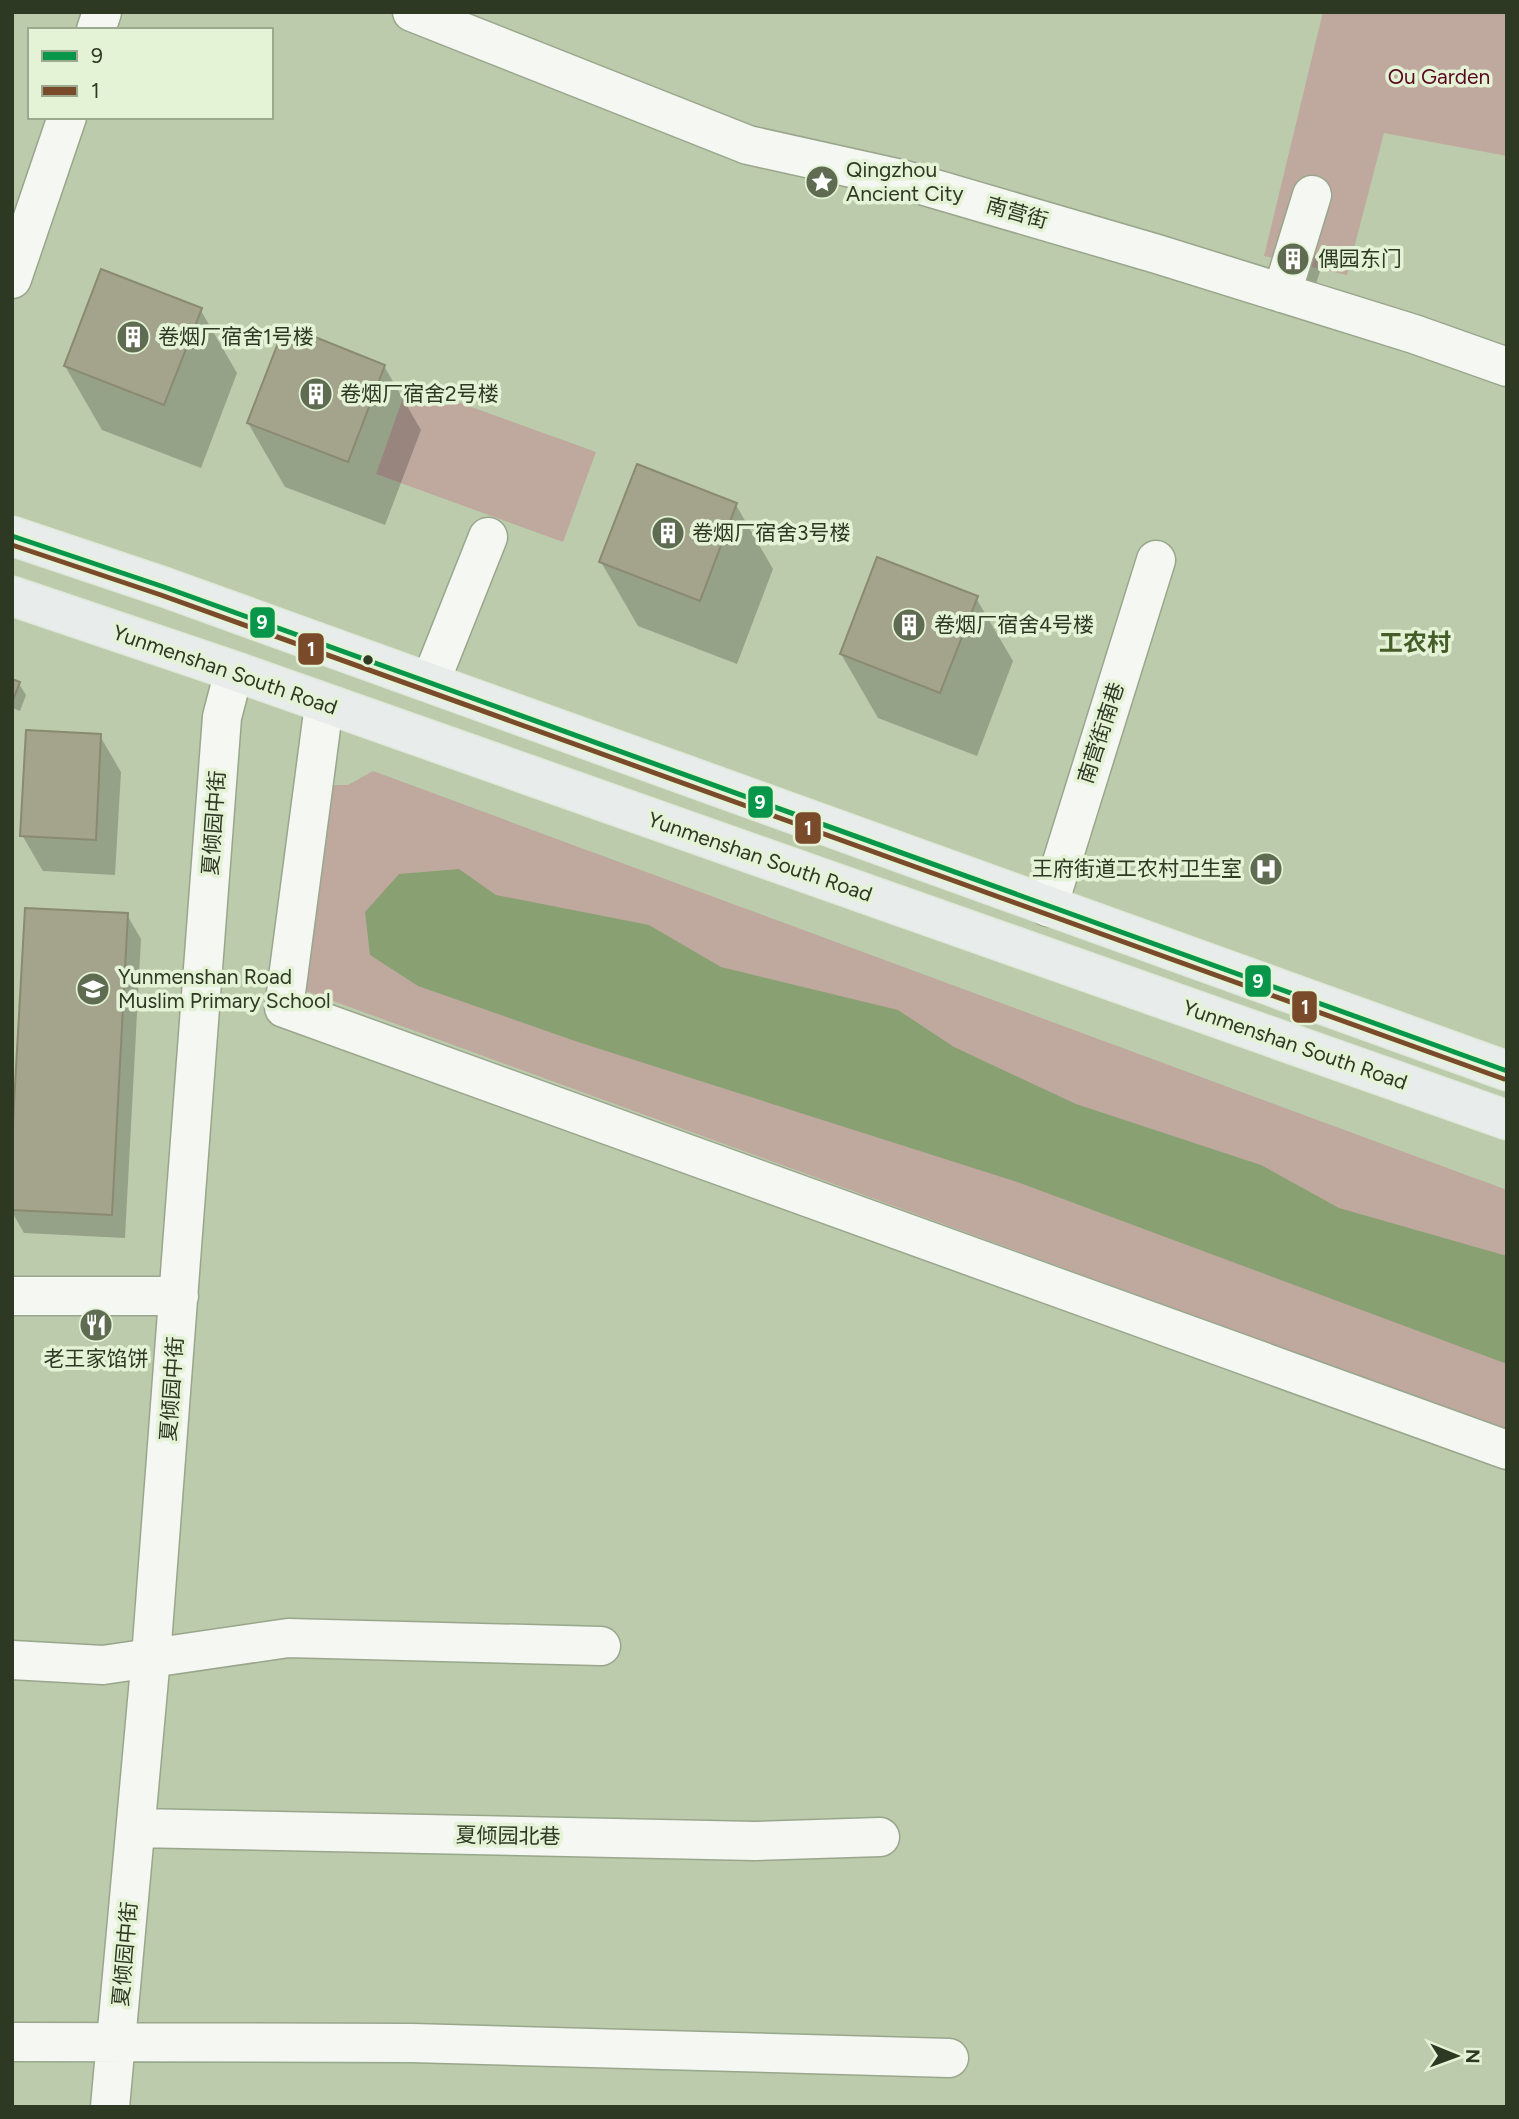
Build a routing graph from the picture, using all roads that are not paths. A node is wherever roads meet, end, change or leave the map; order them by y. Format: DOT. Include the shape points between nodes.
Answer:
graph roads {
  1 [pos="412,12"];
  2 [pos="66,119"];
  3 [pos="1312,195"];
  4 [pos="12,279"];
  5 [pos="1282,293"];
  6 [pos="1507,367"];
  7 [pos="12,536"];
  8 [pos="488,537"];
  9 [pos="1156,560"];
  10 [pos="12,596"];
  11 [pos="234,671"];
  12 [pos="430,683"];
  13 [pos="324,705"];
  14 [pos="1048,907"];
  15 [pos="1507,1071"];
  16 [pos="1507,1120"];
  17 [pos="12,1296"];
  18 [pos="179,1296"];
  19 [pos="1507,1450"];
  20 [pos="601,1646"];
  21 [pos="151,1657"];
  22 [pos="12,1660"];
  23 [pos="136,1828"];
  24 [pos="880,1837"];
  25 [pos="117,2040"];
  26 [pos="12,2042"];
  27 [pos="949,2058"];
  28 [pos="110,2107"];
  1 -- 5 [label="street, 南营街" via="748,145 901,179"];
  2 -- 4 [label="street"];
  3 -- 5 [label="street"];
  5 -- 6 [label="street, 南营街"];
  7 -- 12 [label="main road"];
  8 -- 12 [label="street"];
  9 -- 14 [label="street, 南营街南巷"];
  10 -- 11 [label="main road, Yunmenshan South Road"];
  11 -- 13 [label="main road, Yunmenshan South Road"];
  11 -- 18 [label="street, 夏倾园中街" via="222,717"];
  12 -- 14 [label="main road"];
  13 -- 16 [label="main road, Yunmenshan South Road"];
  13 -- 19 [label="street" via="284,1008"];
  14 -- 15 [label="main road"];
  17 -- 18 [label="street"];
  18 -- 21 [label="street, 夏倾园中街"];
  20 -- 21 [label="street" via="288,1639"];
  21 -- 22 [label="street" via="103,1665"];
  21 -- 23 [label="street, 夏倾园中街"];
  23 -- 24 [label="street, 夏倾园北巷" via="755,1841"];
  23 -- 25 [label="street, 夏倾园中街"];
  25 -- 26 [label="street"];
  25 -- 27 [label="street"];
  25 -- 28 [label="street, 夏倾园中街"];
}
